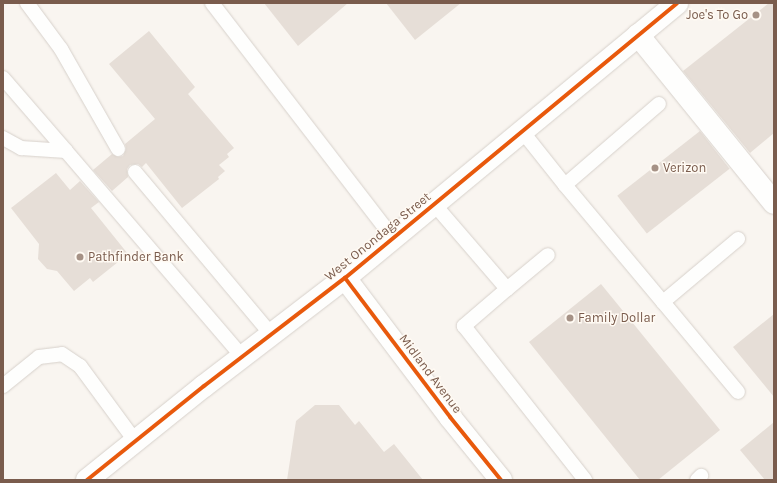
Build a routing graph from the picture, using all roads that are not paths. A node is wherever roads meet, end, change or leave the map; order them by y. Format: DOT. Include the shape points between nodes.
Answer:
graph roads {
  1 [pos="27,3"];
  2 [pos="212,3"];
  3 [pos="677,3"];
  4 [pos="638,35"];
  5 [pos="3,78"];
  6 [pos="659,104"];
  7 [pos="522,131"];
  8 [pos="3,138"];
  9 [pos="118,149"];
  10 [pos="66,152"];
  11 [pos="135,172"];
  12 [pos="566,185"];
  13 [pos="772,195"];
  14 [pos="434,204"];
  15 [pos="394,238"];
  16 [pos="738,239"];
  17 [pos="548,256"];
  18 [pos="345,278"];
  19 [pos="507,289"];
  20 [pos="662,302"];
  21 [pos="271,334"];
  22 [pos="242,356"];
  23 [pos="3,386"];
  24 [pos="738,392"];
  25 [pos="135,441"];
  26 [pos="87,480"];
  27 [pos="501,480"];
  28 [pos="585,480"];
  1 -- 9 [label="lane" via="61,48"];
  2 -- 15 [label="lane"];
  3 -- 4 [label="main road, West Onondaga Street"];
  4 -- 7 [label="main road, West Onondaga Street"];
  4 -- 13 [label="main road"];
  5 -- 10 [label="lane"];
  6 -- 12 [label="lane"];
  7 -- 12 [label="lane"];
  7 -- 14 [label="main road, West Onondaga Street"];
  8 -- 10 [label="lane" via="21,148"];
  10 -- 22 [label="lane"];
  11 -- 21 [label="lane"];
  12 -- 20 [label="lane"];
  14 -- 15 [label="main road, West Onondaga Street"];
  14 -- 19 [label="lane"];
  15 -- 18 [label="main road, West Onondaga Street"];
  16 -- 20 [label="lane"];
  17 -- 19 [label="lane"];
  18 -- 21 [label="main road, West Onondaga Street"];
  18 -- 27 [label="main road, Midland Avenue"];
  19 -- 28 [label="lane" via="464,326"];
  20 -- 24 [label="lane"];
  21 -- 22 [label="main road, West Onondaga Street"];
  22 -- 25 [label="main road, West Onondaga Street"];
  23 -- 25 [label="lane" via="39,357 62,354 80,366"];
  25 -- 26 [label="main road, West Onondaga Street"];
}
